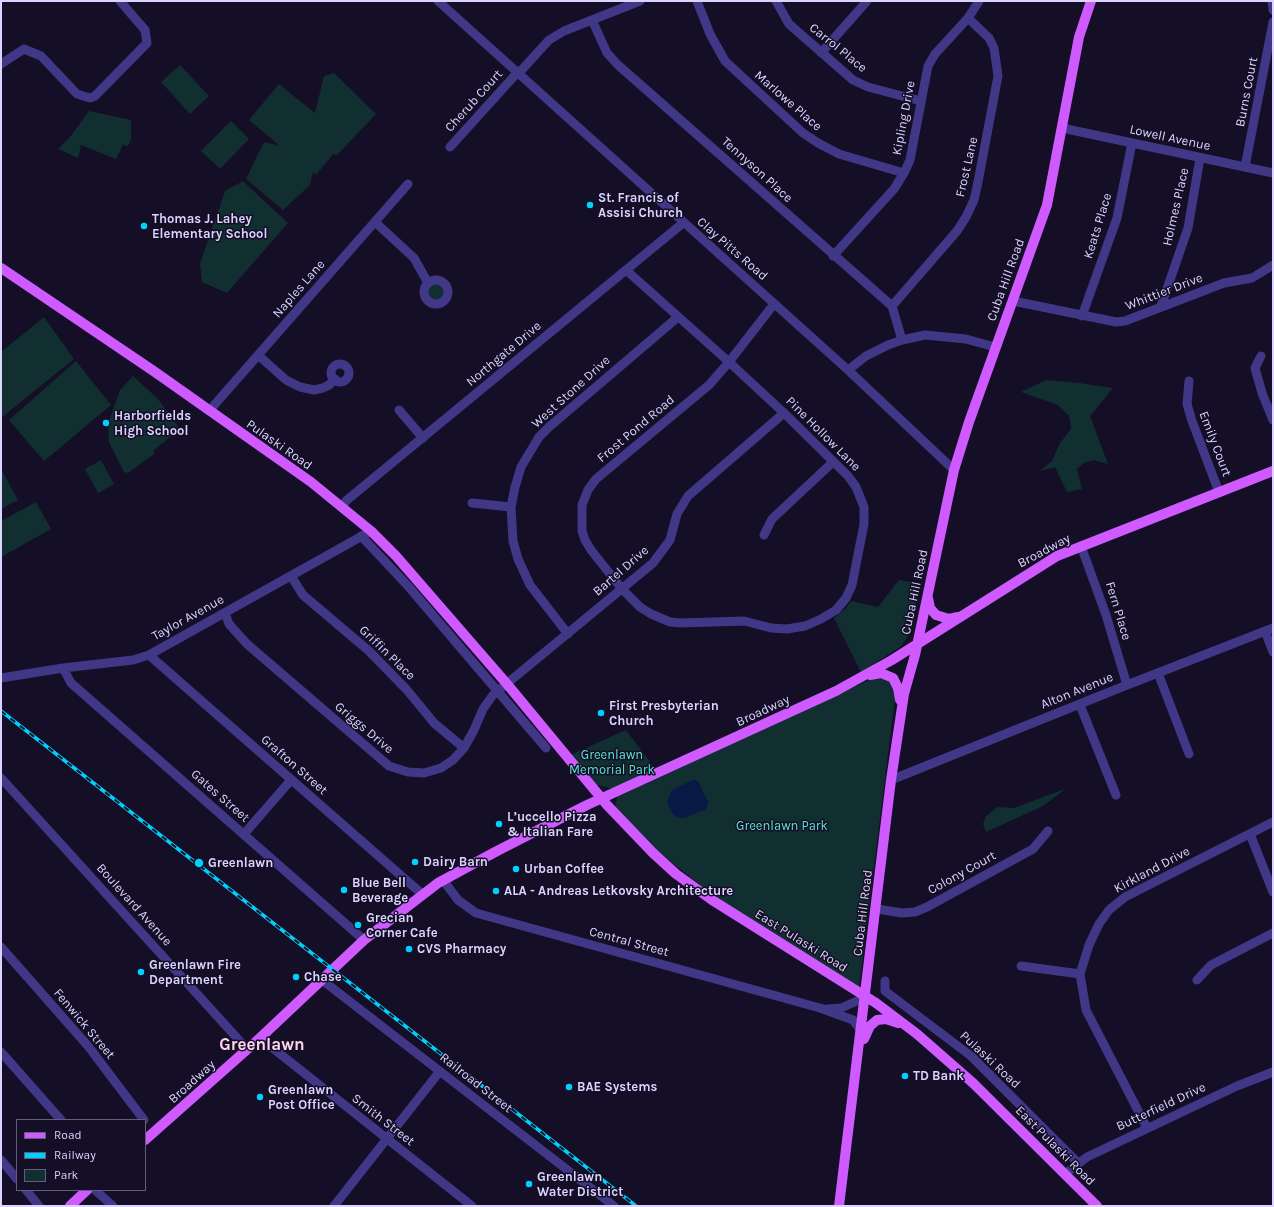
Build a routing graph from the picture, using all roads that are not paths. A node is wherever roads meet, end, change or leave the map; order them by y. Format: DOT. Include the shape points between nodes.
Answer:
graph roads {
  1 [pos="120,1"];
  2 [pos="438,1"];
  3 [pos="640,1"];
  4 [pos="697,1"];
  5 [pos="776,1"];
  6 [pos="867,1"];
  7 [pos="979,1"];
  8 [pos="1091,1"];
  9 [pos="1272,3"];
  10 [pos="1273,10"];
  11 [pos="968,18"];
  12 [pos="592,20"];
  13 [pos="1273,22"];
  14 [pos="821,53"];
  15 [pos="1,64"];
  16 [pos="518,74"];
  17 [pos="921,101"];
  18 [pos="1062,128"];
  19 [pos="1132,143"];
  20 [pos="450,147"];
  21 [pos="1200,158"];
  22 [pos="1245,167"];
  23 [pos="904,173"];
  24 [pos="1273,173"];
  25 [pos="408,184"];
  26 [pos="376,222"];
  27 [pos="683,223"];
  28 [pos="833,256"];
  29 [pos="1273,266"];
  30 [pos="1,268"];
  31 [pos="626,270"];
  32 [pos="428,283"];
  33 [pos="1013,301"];
  34 [pos="774,304"];
  35 [pos="892,306"];
  36 [pos="1161,306"];
  37 [pos="1082,316"];
  38 [pos="678,317"];
  39 [pos="902,340"];
  40 [pos="995,347"];
  41 [pos="258,355"];
  42 [pos="1261,356"];
  43 [pos="729,362"];
  44 [pos="848,370"];
  45 [pos="335,379"];
  46 [pos="1189,381"];
  47 [pos="399,410"];
  48 [pos="209,411"];
  49 [pos="784,413"];
  50 [pos="1273,420"];
  51 [pos="422,438"];
  52 [pos="833,462"];
  53 [pos="954,470"];
  54 [pos="1273,471"];
  55 [pos="1220,492"];
  56 [pos="472,503"];
  57 [pos="342,506"];
  58 [pos="511,507"];
  59 [pos="371,531"];
  60 [pos="764,535"];
  61 [pos="361,536"];
  62 [pos="1081,546"];
  63 [pos="291,576"];
  64 [pos="622,589"];
  65 [pos="928,596"];
  66 [pos="225,613"];
  67 [pos="963,615"];
  68 [pos="1269,630"];
  69 [pos="568,634"];
  70 [pos="917,645"];
  71 [pos="1273,652"];
  72 [pos="149,655"];
  73 [pos="62,668"];
  74 [pos="1158,673"];
  75 [pos="1,678"];
  76 [pos="859,679"];
  77 [pos="506,684"];
  78 [pos="1127,685"];
  79 [pos="497,692"];
  80 [pos="1080,705"];
  81 [pos="901,708"];
  82 [pos="464,748"];
  83 [pos="546,748"];
  84 [pos="1189,754"];
  85 [pos="1,778"];
  86 [pos="291,780"];
  87 [pos="891,780"];
  88 [pos="1116,795"];
  89 [pos="601,798"];
  90 [pos="1273,822"];
  91 [pos="1048,831"];
  92 [pos="244,834"];
  93 [pos="1250,834"];
  94 [pos="444,880"];
  95 [pos="1273,892"];
  96 [pos="422,894"];
  97 [pos="877,909"];
  98 [pos="1273,933"];
  99 [pos="364,940"];
  100 [pos="1,947"];
  101 [pos="1021,966"];
  102 [pos="1080,974"];
  103 [pos="322,980"];
  104 [pos="1197,980"];
  105 [pos="885,981"];
  106 [pos="866,998"];
  107 [pos="820,1008"];
  108 [pos="862,1032"];
  109 [pos="917,1034"];
  110 [pos="260,1038"];
  111 [pos="860,1048"];
  112 [pos="247,1049"];
  113 [pos="1,1052"];
  114 [pos="440,1071"];
  115 [pos="1273,1072"];
  116 [pos="60,1119"];
  117 [pos="143,1119"];
  118 [pos="146,1124"];
  119 [pos="1147,1128"];
  120 [pos="153,1133"];
  121 [pos="146,1139"];
  122 [pos="388,1140"];
  123 [pos="1,1160"];
  124 [pos="1078,1163"];
  125 [pos="1065,1174"];
  126 [pos="16,1177"];
  127 [pos="27,1191"];
  128 [pos="86,1191"];
  129 [pos="96,1191"];
  130 [pos="39,1206"];
  131 [pos="70,1206"];
  132 [pos="113,1206"];
  133 [pos="334,1206"];
  134 [pos="472,1206"];
  135 [pos="614,1206"];
  136 [pos="840,1206"];
  137 [pos="1097,1206"];
  1 -- 15 [label="street" via="145,30 147,43 95,96 90,98 76,94 41,56 24,49"];
  2 -- 16 [label="street, Clay Pitts Road"];
  3 -- 12 [label="street, Cherub Court"];
  4 -- 23 [label="street, Marlowe Place" via="710,34 725,61 803,133 839,154"];
  5 -- 14 [label="street, Carrol Place" via="789,24"];
  6 -- 14 [label="street"];
  7 -- 11 [label="street, Kipling Drive"];
  8 -- 18 [label="main road, Cuba Hill Road" via="1079,37"];
  9 -- 10 [label="street"];
  11 -- 17 [label="street, Kipling Drive" via="935,54 928,66"];
  11 -- 35 [label="street, Frost Lane" via="989,38 994,48 998,76 978,182 966,217 957,231"];
  12 -- 16 [label="street, Cherub Court" via="564,31 550,40"];
  12 -- 28 [label="street, Tennyson Place" via="607,53 618,66"];
  13 -- 22 [label="street, Burns Court"];
  14 -- 17 [label="street, Carrol Place" via="853,80 868,87"];
  16 -- 20 [label="street, Cherub Court"];
  16 -- 27 [label="street, Clay Pitts Road"];
  17 -- 23 [label="street, Kipling Drive" via="910,160"];
  18 -- 19 [label="street, Lowell Avenue"];
  18 -- 33 [label="main road, Cuba Hill Road" via="1047,205"];
  19 -- 21 [label="street, Lowell Avenue"];
  19 -- 37 [label="street, Keats Place" via="1117,218"];
  21 -- 22 [label="street, Lowell Avenue"];
  21 -- 36 [label="street, Holmes Place" via="1188,228"];
  22 -- 24 [label="street, Lowell Avenue"];
  23 -- 28 [label="street, Kipling Drive" via="894,189"];
  25 -- 26 [label="street, Naples Lane"];
  26 -- 32 [label="street" via="414,258"];
  26 -- 41 [label="street, Naples Lane"];
  27 -- 31 [label="street, Northgate Drive"];
  27 -- 34 [label="street, Clay Pitts Road"];
  28 -- 35 [label="street, Tennyson Place"];
  29 -- 36 [label="street, Whittier Drive" via="1252,278 1224,283"];
  30 -- 48 [label="main road, Pulaski Road"];
  31 -- 38 [label="street, Pine Hollow Lane"];
  31 -- 51 [label="street, Northgate Drive"];
  33 -- 37 [label="street, Whittier Drive"];
  33 -- 40 [label="main road, Cuba Hill Road"];
  34 -- 43 [label="street, Frost Pond Road"];
  34 -- 44 [label="street, Clay Pitts Road"];
  35 -- 39 [label="street"];
  36 -- 37 [label="street, Whittier Drive" via="1125,321 1116,322"];
  38 -- 43 [label="street, Pine Hollow Lane"];
  38 -- 58 [label="street, West Stone Drive" via="539,437 521,467"];
  39 -- 40 [label="street" via="925,335 943,336"];
  39 -- 44 [label="street" via="866,356"];
  40 -- 53 [label="main road, Cuba Hill Road"];
  41 -- 45 [label="street" via="286,380 300,387 314,390 323,388"];
  41 -- 48 [label="street, Naples Lane"];
  42 -- 50 [label="street" via="1256,368 1262,393"];
  43 -- 49 [label="street, Pine Hollow Lane"];
  43 -- 64 [label="street, Frost Pond Road" via="709,384 608,468 588,490 582,505 581,519 585,540"];
  44 -- 53 [label="street, Clay Pitts Road"];
  46 -- 55 [label="street, Emily Court" via="1187,404 1190,415"];
  47 -- 51 [label="street"];
  48 -- 57 [label="main road, Pulaski Road"];
  49 -- 52 [label="street, Pine Hollow Lane"];
  49 -- 64 [label="street, Bartel Drive" via="688,496 682,503 670,540 663,551 653,563"];
  51 -- 57 [label="street, Northgate Drive"];
  52 -- 60 [label="street" via="772,519"];
  52 -- 64 [label="street, Pine Hollow Lane" via="848,476 862,498 864,524 857,566 849,592 836,610 805,626 787,629 771,628 744,620 675,623 650,614"];
  53 -- 65 [label="main road, Cuba Hill Road"];
  54 -- 55 [label="main road, Broadway"];
  55 -- 62 [label="main road, Broadway"];
  56 -- 58 [label="street"];
  57 -- 59 [label="main road, Pulaski Road"];
  58 -- 69 [label="street, West Stone Drive" via="513,541 523,572 540,599"];
  59 -- 61 [label="street, Taylor Avenue"];
  59 -- 77 [label="main road, Pulaski Road" via="396,556"];
  61 -- 63 [label="street, Taylor Avenue"];
  61 -- 79 [label="street" via="408,586"];
  62 -- 67 [label="main road, Broadway" via="1057,556"];
  62 -- 78 [label="street, Fern Place" via="1106,615"];
  63 -- 66 [label="street, Taylor Avenue"];
  63 -- 82 [label="street, Griffin Place" via="309,601 369,651 407,690 434,724"];
  64 -- 69 [label="street, Bartel Drive"];
  65 -- 67 [label="main road" via="930,608 936,615 949,619"];
  65 -- 70 [label="main road, Cuba Hill Road"];
  66 -- 72 [label="street, Taylor Avenue"];
  66 -- 82 [label="street, Griggs Drive" via="229,624 247,644 389,766 408,772 424,773 441,768"];
  67 -- 70 [label="main road, Broadway"];
  68 -- 71 [label="street"];
  68 -- 74 [label="street, Alton Avenue"];
  69 -- 77 [label="street, Bartel Drive"];
  70 -- 76 [label="main road, Broadway"];
  70 -- 81 [label="main road, Cuba Hill Road"];
  72 -- 73 [label="street, Taylor Avenue" via="132,660"];
  72 -- 86 [label="street, Grafton Street"];
  73 -- 75 [label="street, Taylor Avenue"];
  73 -- 92 [label="street, Gates Street" via="71,683"];
  74 -- 78 [label="street, Alton Avenue"];
  74 -- 84 [label="street"];
  76 -- 81 [label="main road" via="877,673 890,676 898,688"];
  76 -- 89 [label="main road, Broadway"];
  77 -- 79 [label="street, Griggs Drive"];
  77 -- 89 [label="main road, East Pulaski Road"];
  78 -- 80 [label="street, Alton Avenue"];
  79 -- 82 [label="street, Griggs Drive" via="483,708"];
  79 -- 83 [label="street"];
  80 -- 87 [label="street, Alton Avenue"];
  80 -- 88 [label="street"];
  81 -- 87 [label="main road, Cuba Hill Road"];
  85 -- 112 [label="street, Boulevard Avenue"];
  86 -- 92 [label="street"];
  86 -- 96 [label="street, Grafton Street"];
  87 -- 97 [label="main road, Cuba Hill Road"];
  89 -- 94 [label="main road, Broadway"];
  89 -- 106 [label="main road, East Pulaski Road" via="648,848 692,886"];
  90 -- 93 [label="street, Kirkland Drive"];
  91 -- 97 [label="street, Colony Court" via="1033,849 927,907 902,913"];
  92 -- 99 [label="street, Gates Street"];
  93 -- 95 [label="street"];
  93 -- 102 [label="street, Kirkland Drive" via="1147,885 1109,910 1089,945"];
  94 -- 96 [label="main road, Broadway"];
  94 -- 107 [label="street, Central Street" via="458,900 484,916"];
  96 -- 99 [label="main road, Broadway"];
  97 -- 106 [label="main road, Cuba Hill Road"];
  98 -- 104 [label="street" via="1211,965"];
  99 -- 103 [label="main road, Broadway"];
  100 -- 117 [label="street, Fenwick Street" via="88,1046"];
  101 -- 102 [label="street"];
  102 -- 119 [label="street, Kirkland Drive" via="1086,1010"];
  103 -- 110 [label="main road, Broadway"];
  103 -- 114 [label="street, Railroad Street"];
  105 -- 124 [label="street, Pulaski Road" via="885,991 971,1056"];
  106 -- 107 [label="street, Central Street" via="841,1008"];
  106 -- 108 [label="main road, Cuba Hill Road"];
  106 -- 109 [label="main road, East Pulaski Road"];
  107 -- 108 [label="street, Central Street" via="853,1020"];
  108 -- 111 [label="main road, Cuba Hill Road"];
  109 -- 111 [label="main road" via="894,1021 877,1020 870,1026"];
  109 -- 125 [label="main road, East Pulaski Road" via="973,1083"];
  110 -- 112 [label="main road, Broadway"];
  110 -- 122 [label="street, Smith Street"];
  111 -- 136 [label="main road, Cuba Hill Road"];
  112 -- 120 [label="main road, Broadway"];
  113 -- 116 [label="street"];
  114 -- 122 [label="street"];
  114 -- 135 [label="street, Railroad Street"];
  115 -- 119 [label="street, Butterfield Drive"];
  118 -- 120 [label="street, Fenwick Street"];
  119 -- 124 [label="street, Butterfield Drive"];
  120 -- 121 [label="main road, Broadway"];
  122 -- 133 [label="street"];
  122 -- 134 [label="street, Smith Street"];
  123 -- 126 [label="street"];
  124 -- 125 [label="street, Butterfield Drive"];
  125 -- 137 [label="main road, East Pulaski Road"];
  127 -- 130 [label="street"];
  128 -- 131 [label="main road"];
  129 -- 132 [label="street"];
}
